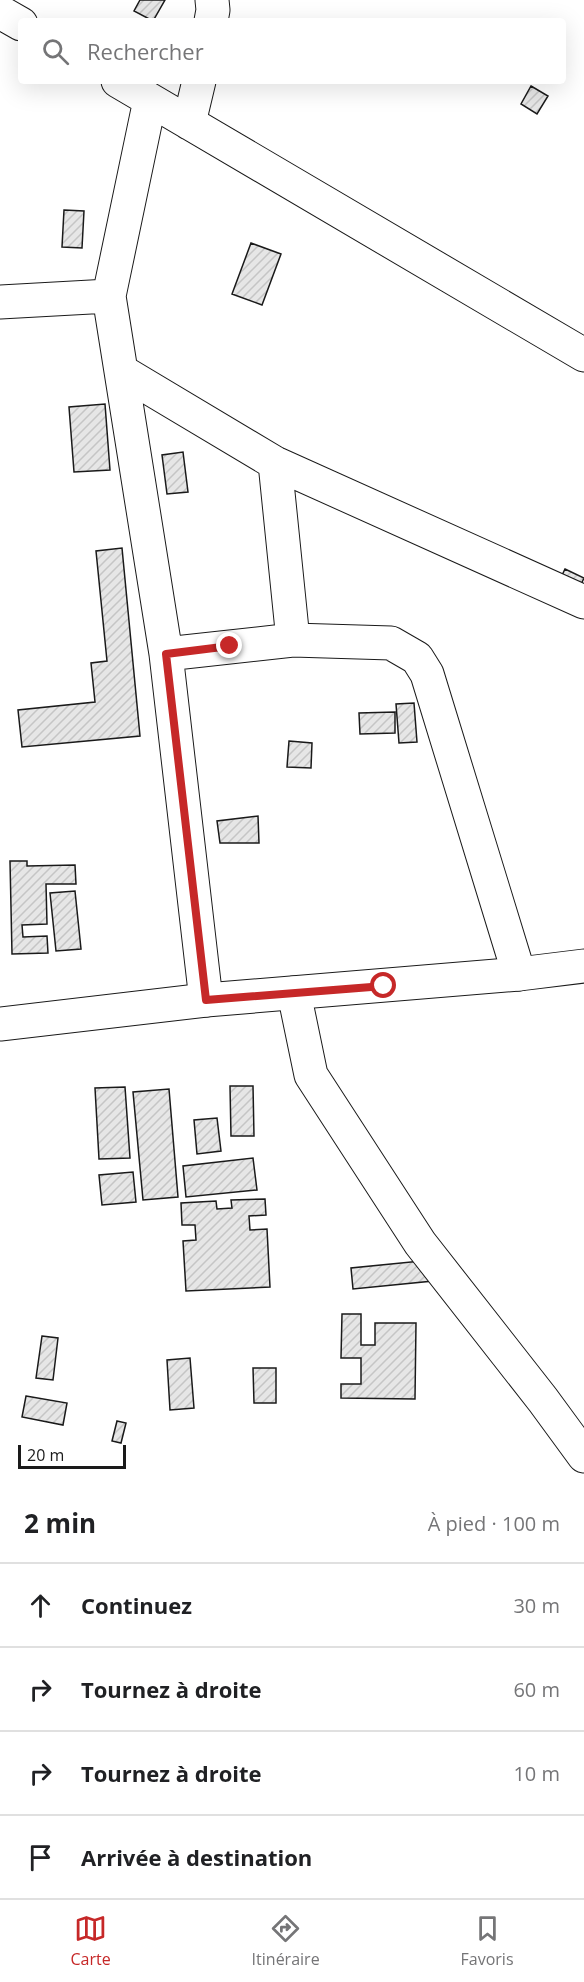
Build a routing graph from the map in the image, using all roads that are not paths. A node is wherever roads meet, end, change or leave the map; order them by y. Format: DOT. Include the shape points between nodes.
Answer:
graph roads {
  1 [pos="212,0"];
  2 [pos="0,12"];
  3 [pos="211,18"];
  4 [pos="18,22"];
  5 [pos="123,84"];
  6 [pos="198,84"];
  7 [pos="150,100"];
  8 [pos="189,123"];
  9 [pos="110,296"];
  10 [pos="0,302"];
  11 [pos="581,347"];
  12 [pos="121,371"];
  13 [pos="275,463"];
  14 [pos="584,602"];
  15 [pos="293,640"];
  16 [pos="166,654"];
  17 [pos="584,966"];
  18 [pos="519,974"];
  19 [pos="294,993"];
  20 [pos="206,1000"];
  21 [pos="0,1024"];
  22 [pos="584,1456"];
  1 -- 3 [label="street"];
  2 -- 4 [label="street"];
  5 -- 7 [label="street"];
  6 -- 8 [label="street"];
  7 -- 8 [label="street"];
  7 -- 9 [label="street"];
  8 -- 11 [label="street"];
  9 -- 10 [label="street"];
  9 -- 12 [label="street"];
  12 -- 13 [label="street"];
  12 -- 16 [label="street"];
  13 -- 14 [label="street"];
  13 -- 15 [label="street"];
  15 -- 16 [label="street"];
  15 -- 18 [label="street" via="391,643 417,658 427,675"];
  16 -- 20 [label="street"];
  17 -- 18 [label="street"];
  18 -- 19 [label="street"];
  19 -- 20 [label="street"];
  19 -- 22 [label="street" via="311,1075 420,1243"];
  20 -- 21 [label="street"];
}
